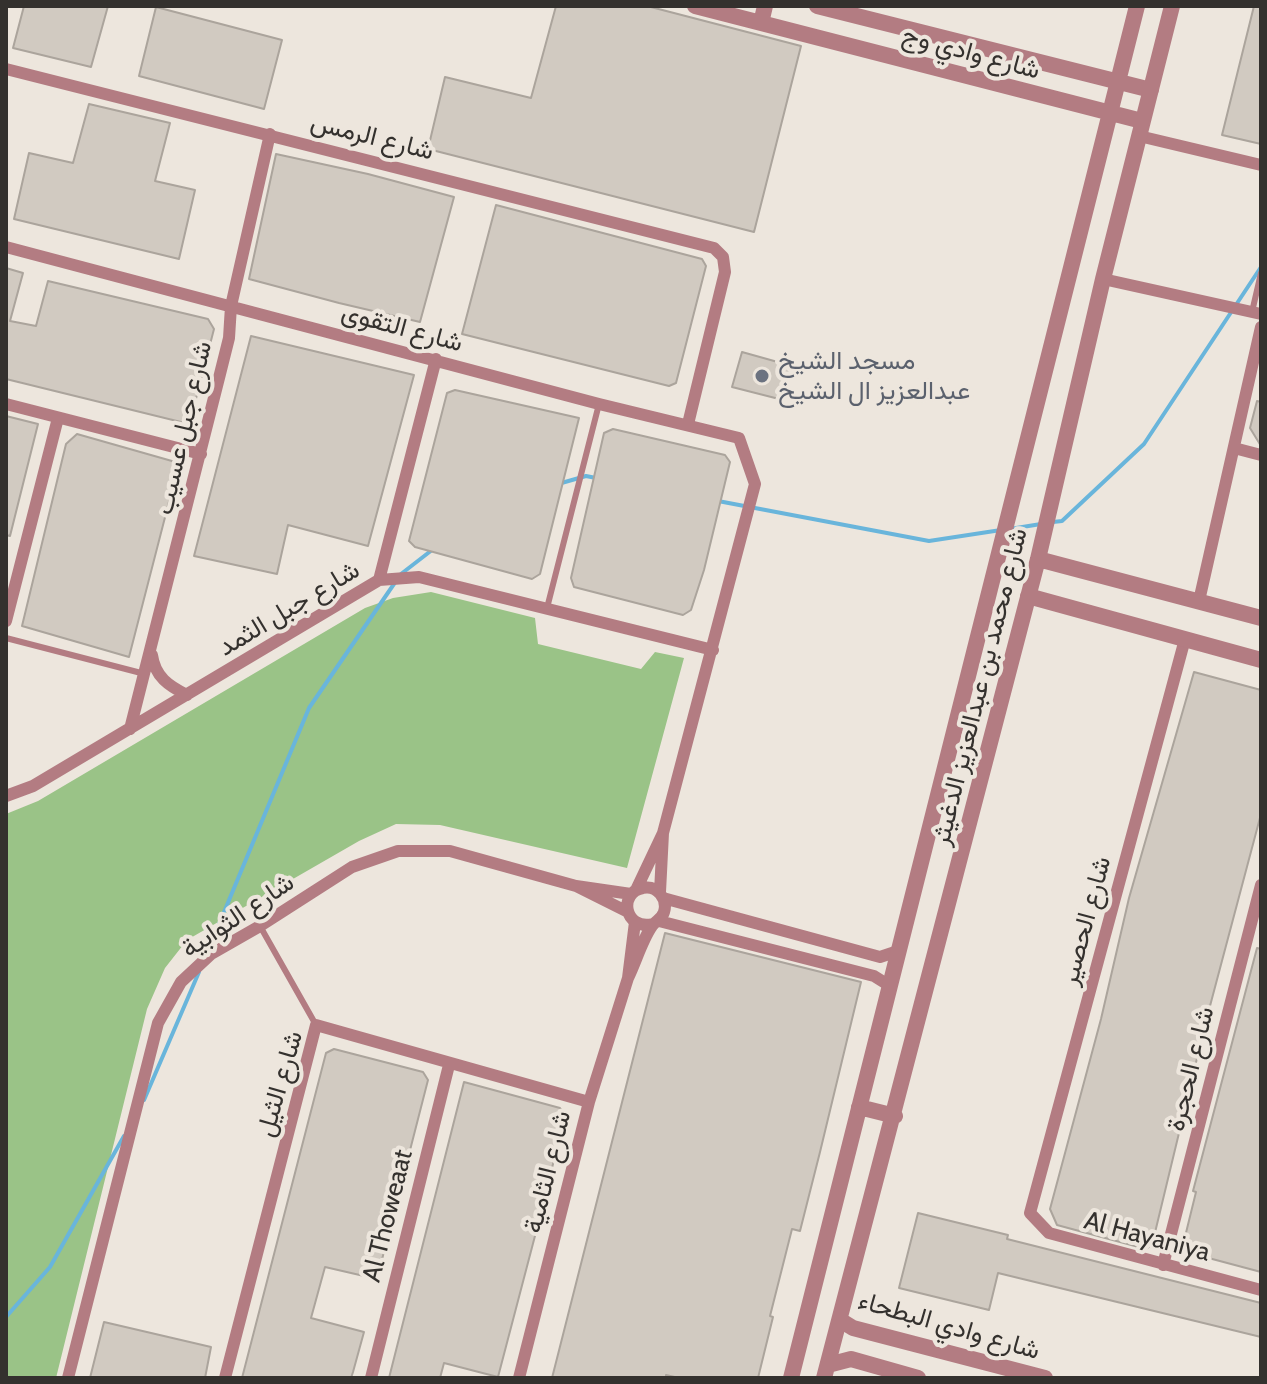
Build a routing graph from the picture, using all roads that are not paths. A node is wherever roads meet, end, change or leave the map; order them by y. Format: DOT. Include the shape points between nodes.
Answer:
graph roads {
  1 [pos="695,6"];
  2 [pos="817,6"];
  3 [pos="1137,6"];
  4 [pos="1172,6"];
  5 [pos="732,11"];
  6 [pos="763,14"];
  7 [pos="6,69"];
  8 [pos="1118,81"];
  9 [pos="1151,90"];
  10 [pos="1110,113"];
  11 [pos="1140,129"];
  12 [pos="270,134"];
  13 [pos="1261,165"];
  14 [pos="6,247"];
  15 [pos="1261,273"];
  16 [pos="1103,279"];
  17 [pos="231,306"];
  18 [pos="1256,314"];
  19 [pos="1261,327"];
  20 [pos="436,359"];
  21 [pos="6,404"];
  22 [pos="599,404"];
  23 [pos="58,418"];
  24 [pos="688,424"];
  25 [pos="1234,448"];
  26 [pos="201,454"];
  27 [pos="1261,455"];
  28 [pos="1038,559"];
  29 [pos="379,580"];
  30 [pos="1028,596"];
  31 [pos="1199,601"];
  32 [pos="547,608"];
  33 [pos="1261,618"];
  34 [pos="6,621"];
  35 [pos="6,638"];
  36 [pos="1185,639"];
  37 [pos="152,649"];
  38 [pos="713,650"];
  39 [pos="1261,660"];
  40 [pos="145,674"];
  41 [pos="187,695"];
  42 [pos="130,729"];
  43 [pos="6,796"];
  44 [pos="663,833"];
  45 [pos="1261,885"];
  46 [pos="576,886"];
  47 [pos="634,892"];
  48 [pos="661,895"];
  49 [pos="631,917"];
  50 [pos="656,923"];
  51 [pos="260,926"];
  52 [pos="898,951"];
  53 [pos="628,978"];
  54 [pos="890,986"];
  55 [pos="316,1025"];
  56 [pos="449,1065"];
  57 [pos="589,1102"];
  58 [pos="859,1107"];
  59 [pos="895,1116"];
  60 [pos="1030,1213"];
  61 [pos="1163,1265"];
  62 [pos="1261,1290"];
  63 [pos="840,1320"];
  64 [pos="826,1372"];
  65 [pos="68,1378"];
  66 [pos="225,1378"];
  67 [pos="371,1378"];
  68 [pos="519,1378"];
  69 [pos="791,1378"];
  70 [pos="918,1378"];
  71 [pos="1045,1378"];
  1 -- 5 [label="street, شارع وادي وج"];
  2 -- 8 [label="street, شارع وادي وج"];
  3 -- 8 [label="street, شارع محمد بن عبدالعزيز الدغيثر"];
  4 -- 9 [label="street, شارع محمد بن عبدالعزيز الدغيثر"];
  5 -- 6 [label="street, شارع وادي وج"];
  6 -- 10 [label="street, شارع وادي وج"];
  7 -- 12 [label="street, شارع الرمس"];
  8 -- 9 [label="street, شارع وادي وج"];
  8 -- 10 [label="street, شارع محمد بن عبدالعزيز الدغيثر"];
  9 -- 11 [label="street, شارع محمد بن عبدالعزيز الدغيثر"];
  10 -- 11 [label="street, شارع وادي وج"];
  10 -- 52 [label="street, شارع محمد بن عبدالعزيز الدغيثر"];
  11 -- 13 [label="street"];
  11 -- 16 [label="street, شارع محمد بن عبدالعزيز الدغيثر"];
  12 -- 17 [label="street, شارع جبل عسيب"];
  12 -- 24 [label="street, شارع الرمس" via="714,248 723,257 725,272"];
  14 -- 17 [label="street, شارع التقوى"];
  15 -- 18 [label="lane"];
  16 -- 18 [label="street"];
  16 -- 28 [label="street, شارع محمد بن عبدالعزيز الدغيثر"];
  17 -- 20 [label="street, شارع التقوى"];
  17 -- 26 [label="street, شارع جبل عسيب" via="229,338"];
  19 -- 25 [label="street"];
  20 -- 22 [label="street, شارع التقوى"];
  20 -- 29 [label="street"];
  21 -- 23 [label="street"];
  22 -- 24 [label="street, شارع التقوى"];
  22 -- 32 [label="lane"];
  23 -- 26 [label="street"];
  23 -- 34 [label="street"];
  24 -- 38 [label="street, شارع التقوى" via="739,438 755,484"];
  25 -- 27 [label="street"];
  25 -- 31 [label="street"];
  26 -- 37 [label="street, شارع جبل عسيب"];
  28 -- 30 [label="street, شارع محمد بن عبدالعزيز الدغيثر"];
  28 -- 31 [label="street"];
  29 -- 32 [label="street, شارع جبل الثمد" via="419,577"];
  29 -- 41 [label="street, شارع جبل الثمد"];
  30 -- 36 [label="street"];
  30 -- 59 [label="street, شارع محمد بن عبدالعزيز الدغيثر"];
  31 -- 33 [label="street"];
  32 -- 38 [label="street, شارع جبل الثمد"];
  35 -- 40 [label="lane"];
  36 -- 39 [label="street"];
  36 -- 60 [label="street, شارع الحصير"];
  37 -- 40 [label="street, شارع جبل عسيب"];
  37 -- 41 [label="street" via="154,667 166,684"];
  38 -- 44 [label="street"];
  40 -- 42 [label="street, شارع جبل عسيب"];
  41 -- 42 [label="street, شارع جبل الثمد"];
  42 -- 43 [label="street, شارع جبل الثمد" via="33,786"];
  44 -- 47 [label="street"];
  44 -- 48 [label="street"];
  45 -- 61 [label="street, شارع الحجرة"];
  46 -- 47 [label="street"];
  46 -- 49 [label="street"];
  46 -- 51 [label="street, شارع الثوابية" via="450,851 398,851 352,867"];
  47 -- 48 [label="street" via="648,887"];
  47 -- 49 [label="street"];
  48 -- 50 [label="street" via="665,910"];
  48 -- 52 [label="street" via="880,957"];
  49 -- 50 [label="street" via="647,926"];
  49 -- 53 [label="street"];
  50 -- 53 [label="street"];
  50 -- 54 [label="street" via="678,924 874,976"];
  51 -- 55 [label="lane"];
  51 -- 65 [label="street, شارع الثوابية" via="211,954 181,982 158,1023"];
  52 -- 54 [label="street, شارع محمد بن عبدالعزيز الدغيثر"];
  53 -- 57 [label="street, شارع الثامية"];
  54 -- 58 [label="street, شارع محمد بن عبدالعزيز الدغيثر"];
  55 -- 56 [label="street, شارع الثيل"];
  55 -- 66 [label="street, شارع الثيل"];
  56 -- 57 [label="street, شارع الثيل"];
  56 -- 67 [label="street, Al Thoweaat"];
  57 -- 68 [label="street, شارع الثامية"];
  58 -- 59 [label="street"];
  58 -- 69 [label="street, شارع محمد بن عبدالعزيز الدغيثر"];
  59 -- 63 [label="street, شارع محمد بن عبدالعزيز الدغيثر"];
  60 -- 61 [label="street, Al Hayaniya" via="1049,1233"];
  61 -- 62 [label="street, Al Hayaniya"];
  63 -- 64 [label="street, شارع محمد بن عبدالعزيز الدغيثر"];
  63 -- 71 [label="street, شارع وادي البطحاء" via="853,1328"];
  64 -- 70 [label="street" via="851,1359"];
}
